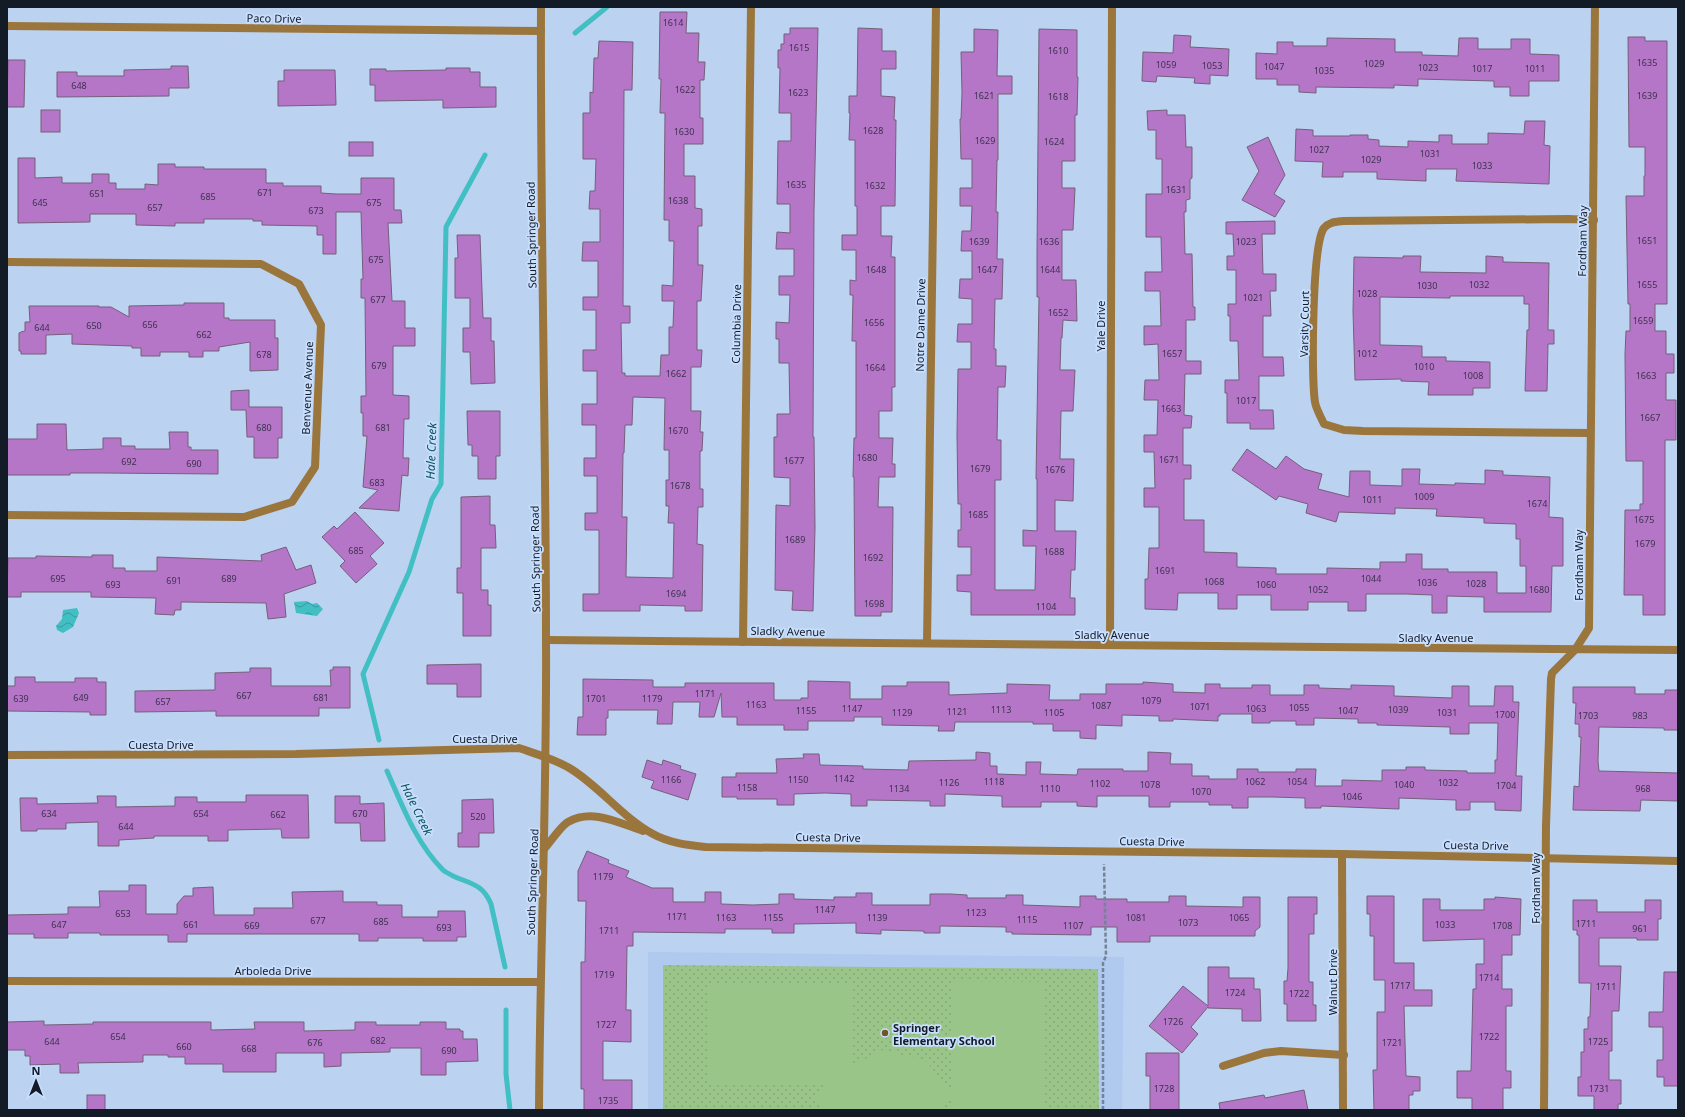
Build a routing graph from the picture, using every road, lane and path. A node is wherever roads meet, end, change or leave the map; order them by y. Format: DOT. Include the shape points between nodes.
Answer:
graph roads {
  1 [pos="541,7"];
  2 [pos="751,7"];
  3 [pos="936,7"];
  4 [pos="1112,7"];
  5 [pos="1595,7"];
  6 [pos="7,26"];
  7 [pos="541,31"];
  8 [pos="1594,220"];
  9 [pos="7,262"];
  10 [pos="1590,433"];
  11 [pos="7,515"];
  12 [pos="546,640"];
  13 [pos="743,642"];
  14 [pos="927,643"];
  15 [pos="1110,645"];
  16 [pos="1575,650"];
  17 [pos="1678,650"];
  18 [pos="7,755"];
  19 [pos="546,757"];
  20 [pos="653,834"];
  21 [pos="545,848"];
  22 [pos="1104,851"];
  23 [pos="1342,854"];
  24 [pos="1547,857"];
  25 [pos="1678,861"];
  26 [pos="7,981"];
  27 [pos="540,982"];
  28 [pos="1344,1055"];
  29 [pos="1223,1066"];
  30 [pos="539,1110"];
  31 [pos="1103,1110"];
  32 [pos="1343,1110"];
  33 [pos="1544,1110"];
  1 -- 7 [label="street, South Springer Road"];
  2 -- 13 [label="street, Columbia Drive"];
  3 -- 14 [label="street, Notre Dame Drive"];
  4 -- 15 [label="street, Yale Drive"];
  5 -- 8 [label="street, Fordham Way"];
  6 -- 7 [label="street, Paco Drive"];
  7 -- 12 [label="street, South Springer Road"];
  8 -- 10 [label="street, Fordham Way"];
  8 -- 10 [label="street, Varsity Court" via="1329,223 1323,229 1319,243 1313,316 1315,403 1324,424 1344,430 1363,431"];
  9 -- 11 [label="street, Benvenue Avenue" via="261,264 299,284 321,325 315,467 292,502 244,518"];
  10 -- 16 [label="street, Fordham Way" via="1588,628"];
  12 -- 13 [label="street, Sladky Avenue"];
  12 -- 19 [label="street, South Springer Road"];
  13 -- 14 [label="street, Sladky Avenue"];
  14 -- 15 [label="street, Sladky Avenue"];
  15 -- 16 [label="street, Sladky Avenue"];
  16 -- 17 [label="street, Sladky Avenue"];
  16 -- 24 [label="street, Fordham Way" via="1552,673"];
  18 -- 19 [label="street, Cuesta Drive" via="296,754 514,747"];
  19 -- 20 [label="street, Cuesta Drive" via="571,769"];
  19 -- 21 [label="street, South Springer Road"];
  20 -- 21 [label="street" via="601,816 587,816 568,822"];
  20 -- 22 [label="street, Cuesta Drive" via="678,844 706,847"];
  21 -- 27 [label="street, South Springer Road"];
  22 -- 23 [label="street, Cuesta Drive"];
  22 -- 31 [label="path" via="1106,956 1103,963"];
  23 -- 24 [label="street, Cuesta Drive"];
  23 -- 28 [label="street, Walnut Drive"];
  24 -- 25 [label="street, Cuesta Drive"];
  24 -- 33 [label="street, Fordham Way"];
  26 -- 27 [label="street, Arboleda Drive"];
  27 -- 30 [label="street, South Springer Road"];
  28 -- 29 [label="street" via="1269,1052"];
  28 -- 32 [label="street, Walnut Drive"];
}
